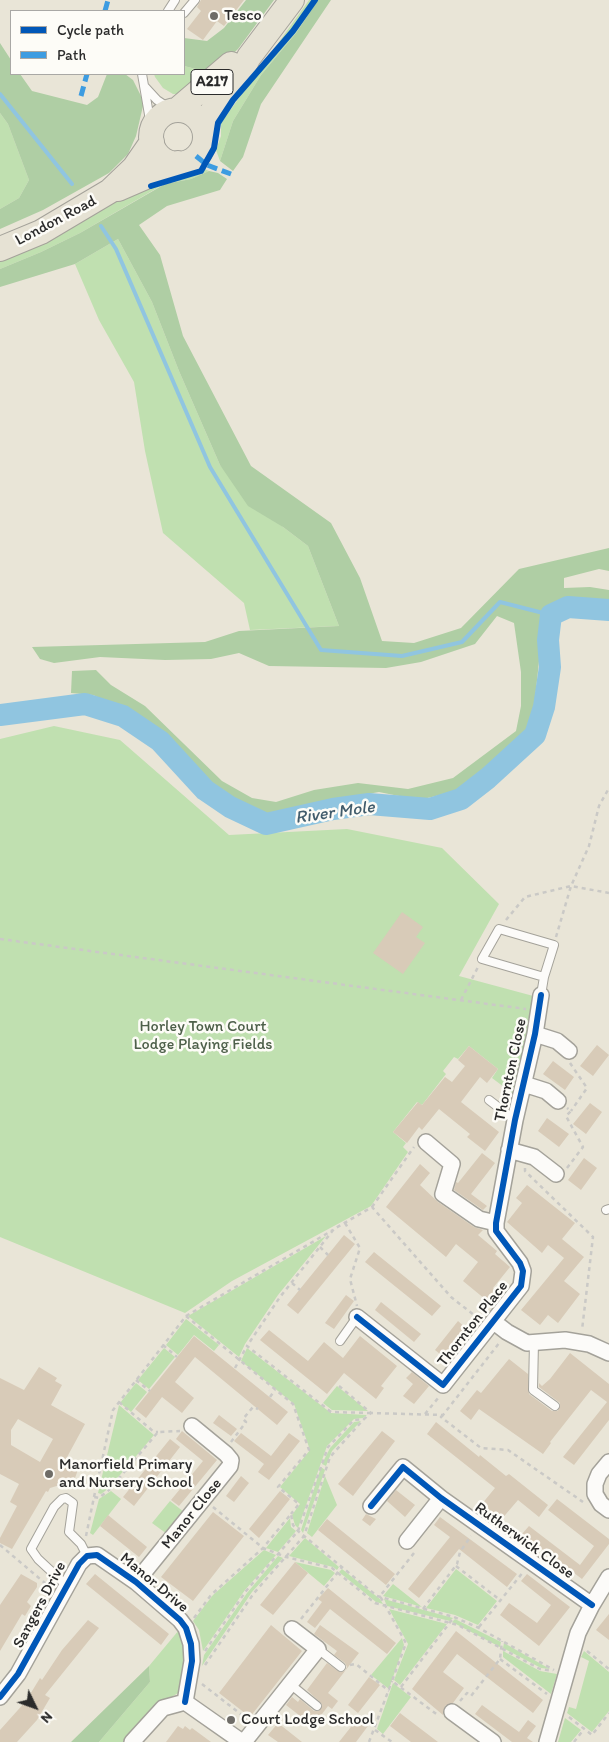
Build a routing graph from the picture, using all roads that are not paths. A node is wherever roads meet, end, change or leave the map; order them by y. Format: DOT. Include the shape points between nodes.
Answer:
graph roads {
  1 [pos="195,0"];
  2 [pos="292,0"];
  3 [pos="185,12"];
  4 [pos="249,57"];
  5 [pos="141,76"];
  6 [pos="175,110"];
  7 [pos="203,127"];
  8 [pos="152,137"];
  9 [pos="178,163"];
  10 [pos="110,191"];
  11 [pos="0,249"];
  12 [pos="544,977"];
  13 [pos="541,995"];
  14 [pos="535,1034"];
  15 [pos="569,1051"];
  16 [pos="524,1084"];
  17 [pos="489,1100"];
  18 [pos="558,1101"];
  19 [pos="515,1120"];
  20 [pos="426,1142"];
  21 [pos="516,1152"];
  22 [pos="561,1172"];
  23 [pos="496,1223"];
  24 [pos="357,1317"];
  25 [pos="492,1325"];
  26 [pos="340,1341"];
  27 [pos="534,1342"];
  28 [pos="609,1353"];
  29 [pos="555,1406"];
  30 [pos="192,1426"];
  31 [pos="609,1462"];
  32 [pos="441,1498"];
  33 [pos="371,1506"];
  34 [pos="605,1507"];
  35 [pos="407,1541"];
  36 [pos="86,1552"];
  37 [pos="609,1577"];
  38 [pos="136,1582"];
  39 [pos="63,1591"];
  40 [pos="592,1604"];
  41 [pos="292,1630"];
  42 [pos="318,1649"];
  43 [pos="341,1667"];
  44 [pos="290,1684"];
  45 [pos="0,1697"];
  46 [pos="185,1702"];
  47 [pos="317,1706"];
  48 [pos="452,1712"];
  49 [pos="132,1742"];
  50 [pos="243,1742"];
  51 [pos="493,1742"];
  52 [pos="547,1742"];
  1 -- 3 [label="lane"];
  2 -- 4 [label="main road, London Road / A217"];
  4 -- 6 [label="main road, London Road / A217" via="230,65"];
  4 -- 7 [label="main road, London Road / A217"];
  5 -- 6 [label="lane" via="151,94"];
  5 -- 8 [label="lane"];
  6 -- 7 [label="main road" via="193,115"];
  6 -- 8 [label="main road, London Road" via="155,122"];
  7 -- 9 [label="main road, London Road" via="204,142 198,155"];
  8 -- 9 [label="main road" via="161,157"];
  8 -- 10 [label="main road, London Road" via="134,168"];
  9 -- 10 [label="main road, London Road" via="130,186"];
  10 -- 11 [label="main road, London Road" via="41,232"];
  12 -- 12 [label="lane" via="554,945 499,929 482,959"];
  12 -- 13 [label="lane"];
  13 -- 14 [label="street, Thornton Close"];
  14 -- 15 [label="street" via="557,1041"];
  14 -- 16 [label="street, Thornton Close"];
  16 -- 18 [label="street" via="546,1091"];
  16 -- 19 [label="street, Thornton Close"];
  17 -- 19 [label="lane"];
  19 -- 21 [label="street, Thornton Close"];
  20 -- 23 [label="street" via="452,1164 443,1194 479,1220"];
  21 -- 22 [label="street" via="534,1157"];
  21 -- 23 [label="street"];
  23 -- 25 [label="street, Thornton Place" via="496,1231 523,1271 521,1286"];
  24 -- 25 [label="street, Thornton Place" via="443,1385"];
  24 -- 26 [label="lane"];
  25 -- 27 [label="street, Thornton Place" via="527,1343"];
  27 -- 28 [label="street, Thornton Place" via="580,1342"];
  27 -- 29 [label="lane" via="533,1390"];
  30 -- 38 [label="street, Manor Close" via="224,1452 231,1460 230,1466"];
  31 -- 34 [label="street" via="595,1484 595,1494"];
  32 -- 33 [label="street, Rutherwick Close" via="403,1467"];
  32 -- 35 [label="street"];
  32 -- 40 [label="street, Rutherwick Close"];
  36 -- 38 [label="street, Manor Drive" via="103,1558"];
  36 -- 39 [label="street, Sangers Drive"];
  36 -- 39 [label="lane" via="69,1528 73,1503 62,1499 54,1507 32,1549"];
  37 -- 40 [label="street"];
  38 -- 46 [label="street, Manor Drive" via="186,1628 198,1664"];
  39 -- 45 [label="street, Sangers Drive" via="18,1674"];
  40 -- 52 [label="street" via="576,1643"];
  41 -- 42 [label="street"];
  42 -- 43 [label="lane"];
  42 -- 44 [label="street"];
  44 -- 47 [label="lane"];
  44 -- 50 [label="street"];
  46 -- 49 [label="street" via="163,1708"];
  46 -- 50 [label="street"];
  48 -- 51 [label="street"];
}
